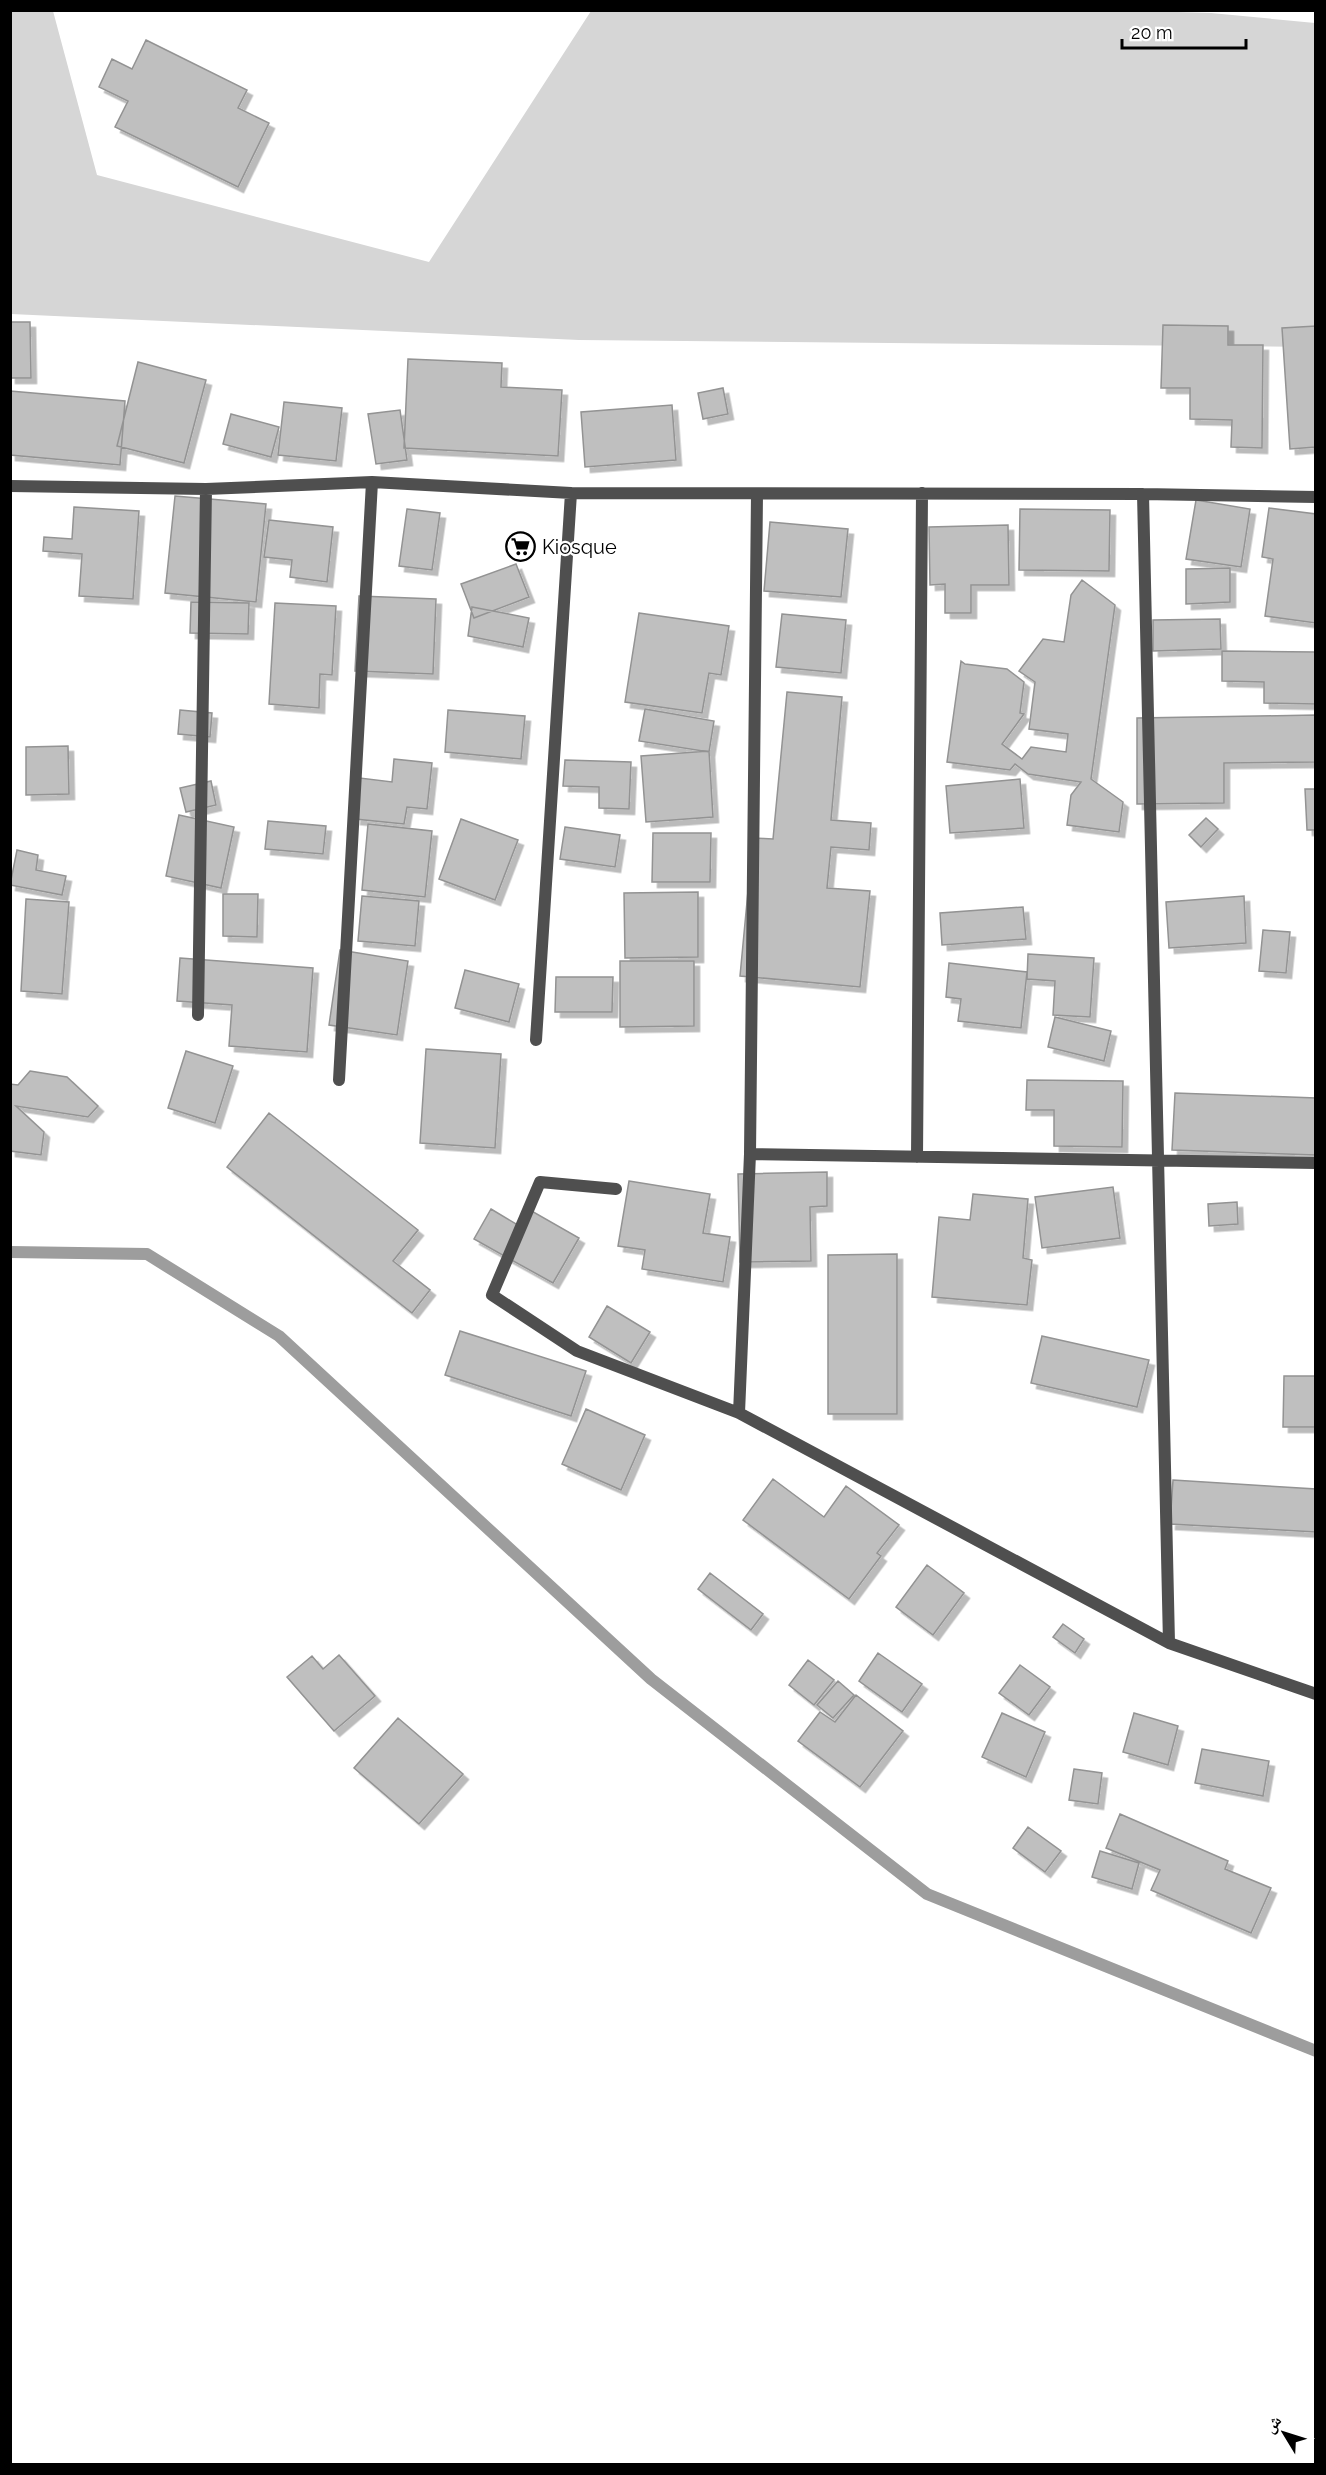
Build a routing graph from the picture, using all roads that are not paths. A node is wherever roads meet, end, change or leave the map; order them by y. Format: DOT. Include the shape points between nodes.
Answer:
graph roads {
  1 [pos="372,482"];
  2 [pos="10,486"];
  3 [pos="206,489"];
  4 [pos="571,493"];
  5 [pos="922,493"];
  6 [pos="757,494"];
  7 [pos="1143,494"];
  8 [pos="1316,497"];
  9 [pos="198,1015"];
  10 [pos="536,1040"];
  11 [pos="339,1080"];
  12 [pos="750,1154"];
  13 [pos="916,1157"];
  14 [pos="1158,1161"];
  15 [pos="1316,1163"];
  16 [pos="616,1188"];
  17 [pos="740,1413"];
  18 [pos="1169,1643"];
  19 [pos="1316,1694"];
  1 -- 3 [label="street"];
  1 -- 4 [label="street"];
  1 -- 11 [label="street"];
  2 -- 3 [label="street"];
  3 -- 9 [label="street"];
  4 -- 6 [label="street"];
  4 -- 10 [label="street"];
  5 -- 6 [label="street"];
  5 -- 7 [label="street"];
  5 -- 13 [label="street"];
  6 -- 12 [label="street"];
  7 -- 8 [label="street"];
  7 -- 14 [label="street"];
  12 -- 13 [label="street"];
  12 -- 17 [label="street"];
  13 -- 14 [label="street"];
  14 -- 15 [label="street"];
  14 -- 18 [label="street"];
  16 -- 17 [label="street" via="540,1182 492,1295 577,1351"];
  17 -- 18 [label="street"];
  18 -- 19 [label="street"];
}
